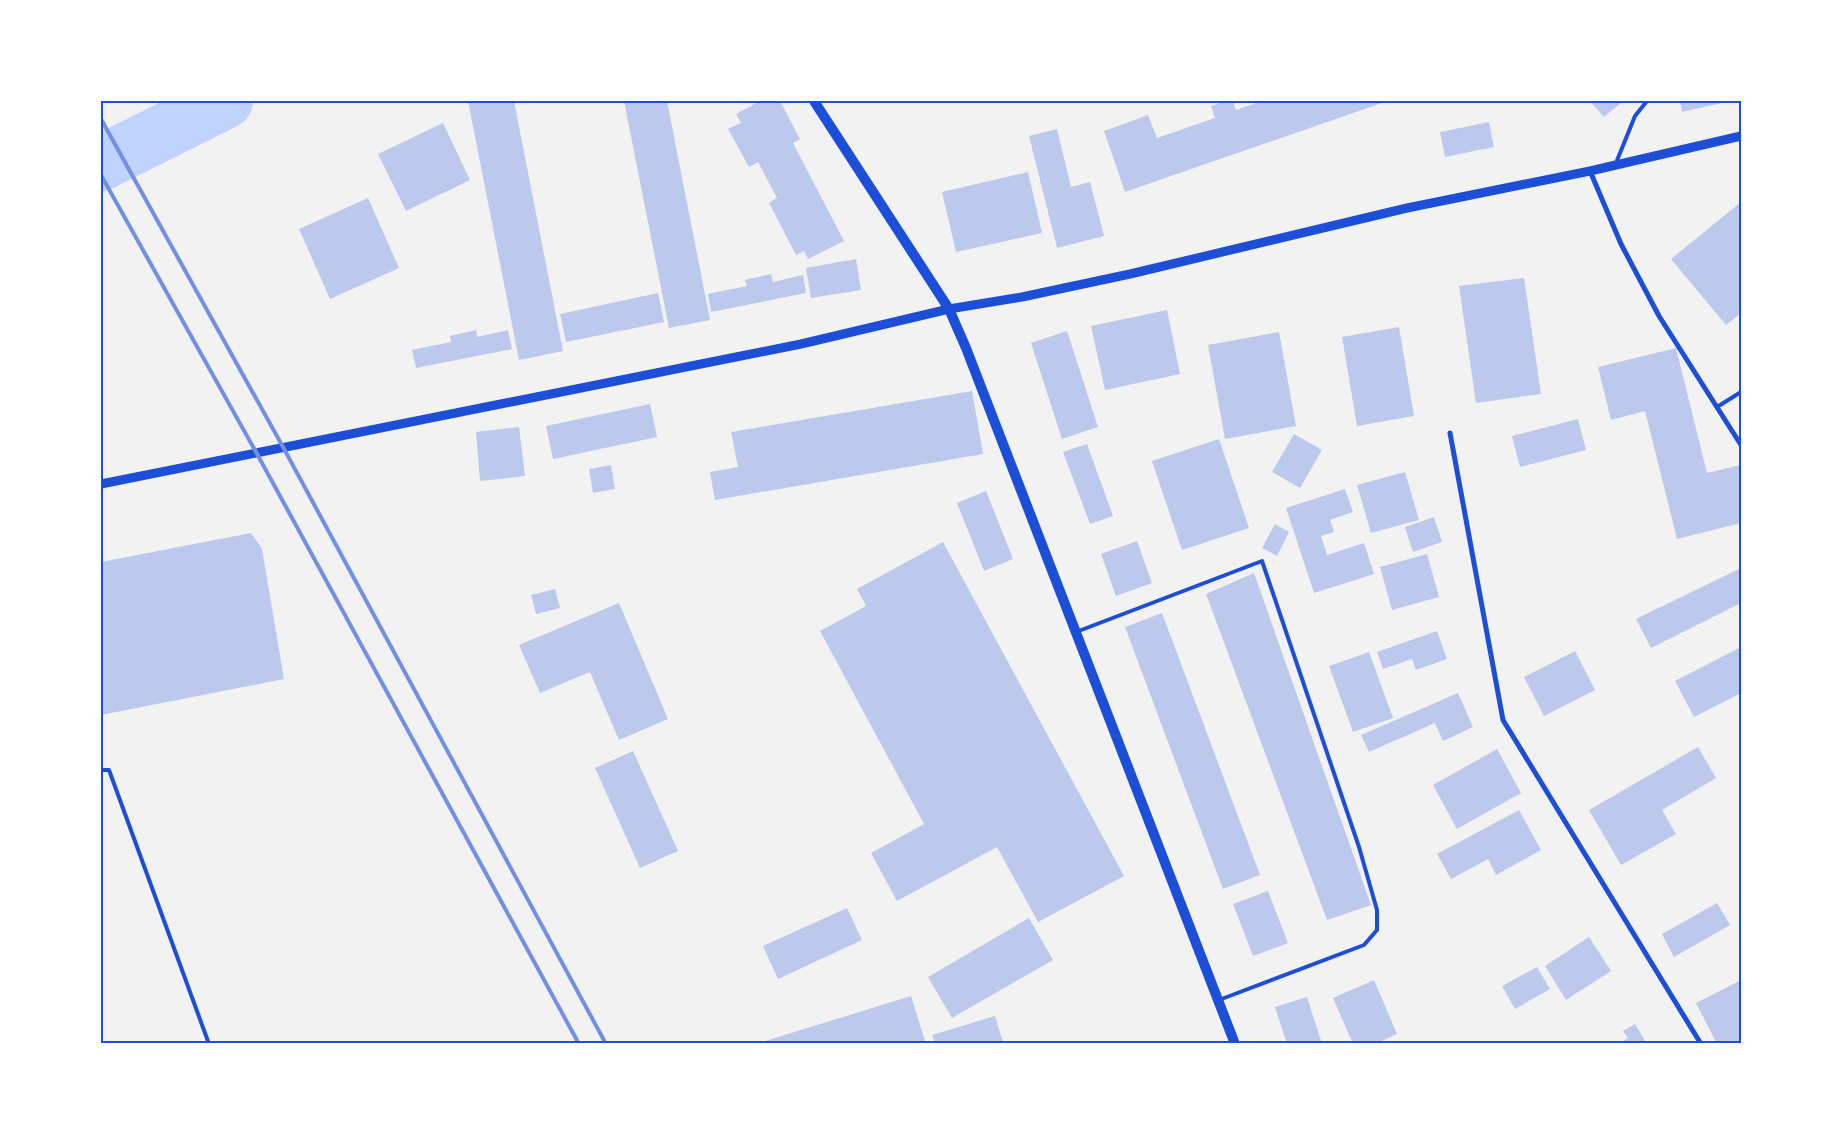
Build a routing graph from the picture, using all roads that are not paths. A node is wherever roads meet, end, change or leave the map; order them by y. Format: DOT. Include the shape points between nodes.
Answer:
graph roads {
  1 [pos="814,101"];
  2 [pos="1647,101"];
  3 [pos="1741,136"];
  4 [pos="1616,165"];
  5 [pos="1590,171"];
  6 [pos="949,309"];
  7 [pos="1741,392"];
  8 [pos="1716,407"];
  9 [pos="1450,434"];
  10 [pos="1741,445"];
  11 [pos="101,484"];
  12 [pos="1076,632"];
  13 [pos="101,770"];
  14 [pos="1218,1001"];
  15 [pos="208,1044"];
  16 [pos="1235,1044"];
  17 [pos="1701,1044"];
  1 -- 6 [label="main road"];
  2 -- 4 [label="lane" via="1635,116"];
  3 -- 4 [label="street"];
  4 -- 5 [label="street"];
  5 -- 6 [label="street" via="1407,208 1112,278"];
  5 -- 8 [label="street" via="1659,316"];
  6 -- 11 [label="street" via="801,344"];
  6 -- 12 [label="main road"];
  7 -- 8 [label="lane"];
  8 -- 10 [label="street"];
  9 -- 17 [label="street" via="1503,720"];
  12 -- 14 [label="main road"];
  12 -- 14 [label="lane" via="1262,561 1359,847 1377,910 1377,930 1364,945"];
  13 -- 15 [label="lane" via="110,770"];
  14 -- 16 [label="main road"];
}
